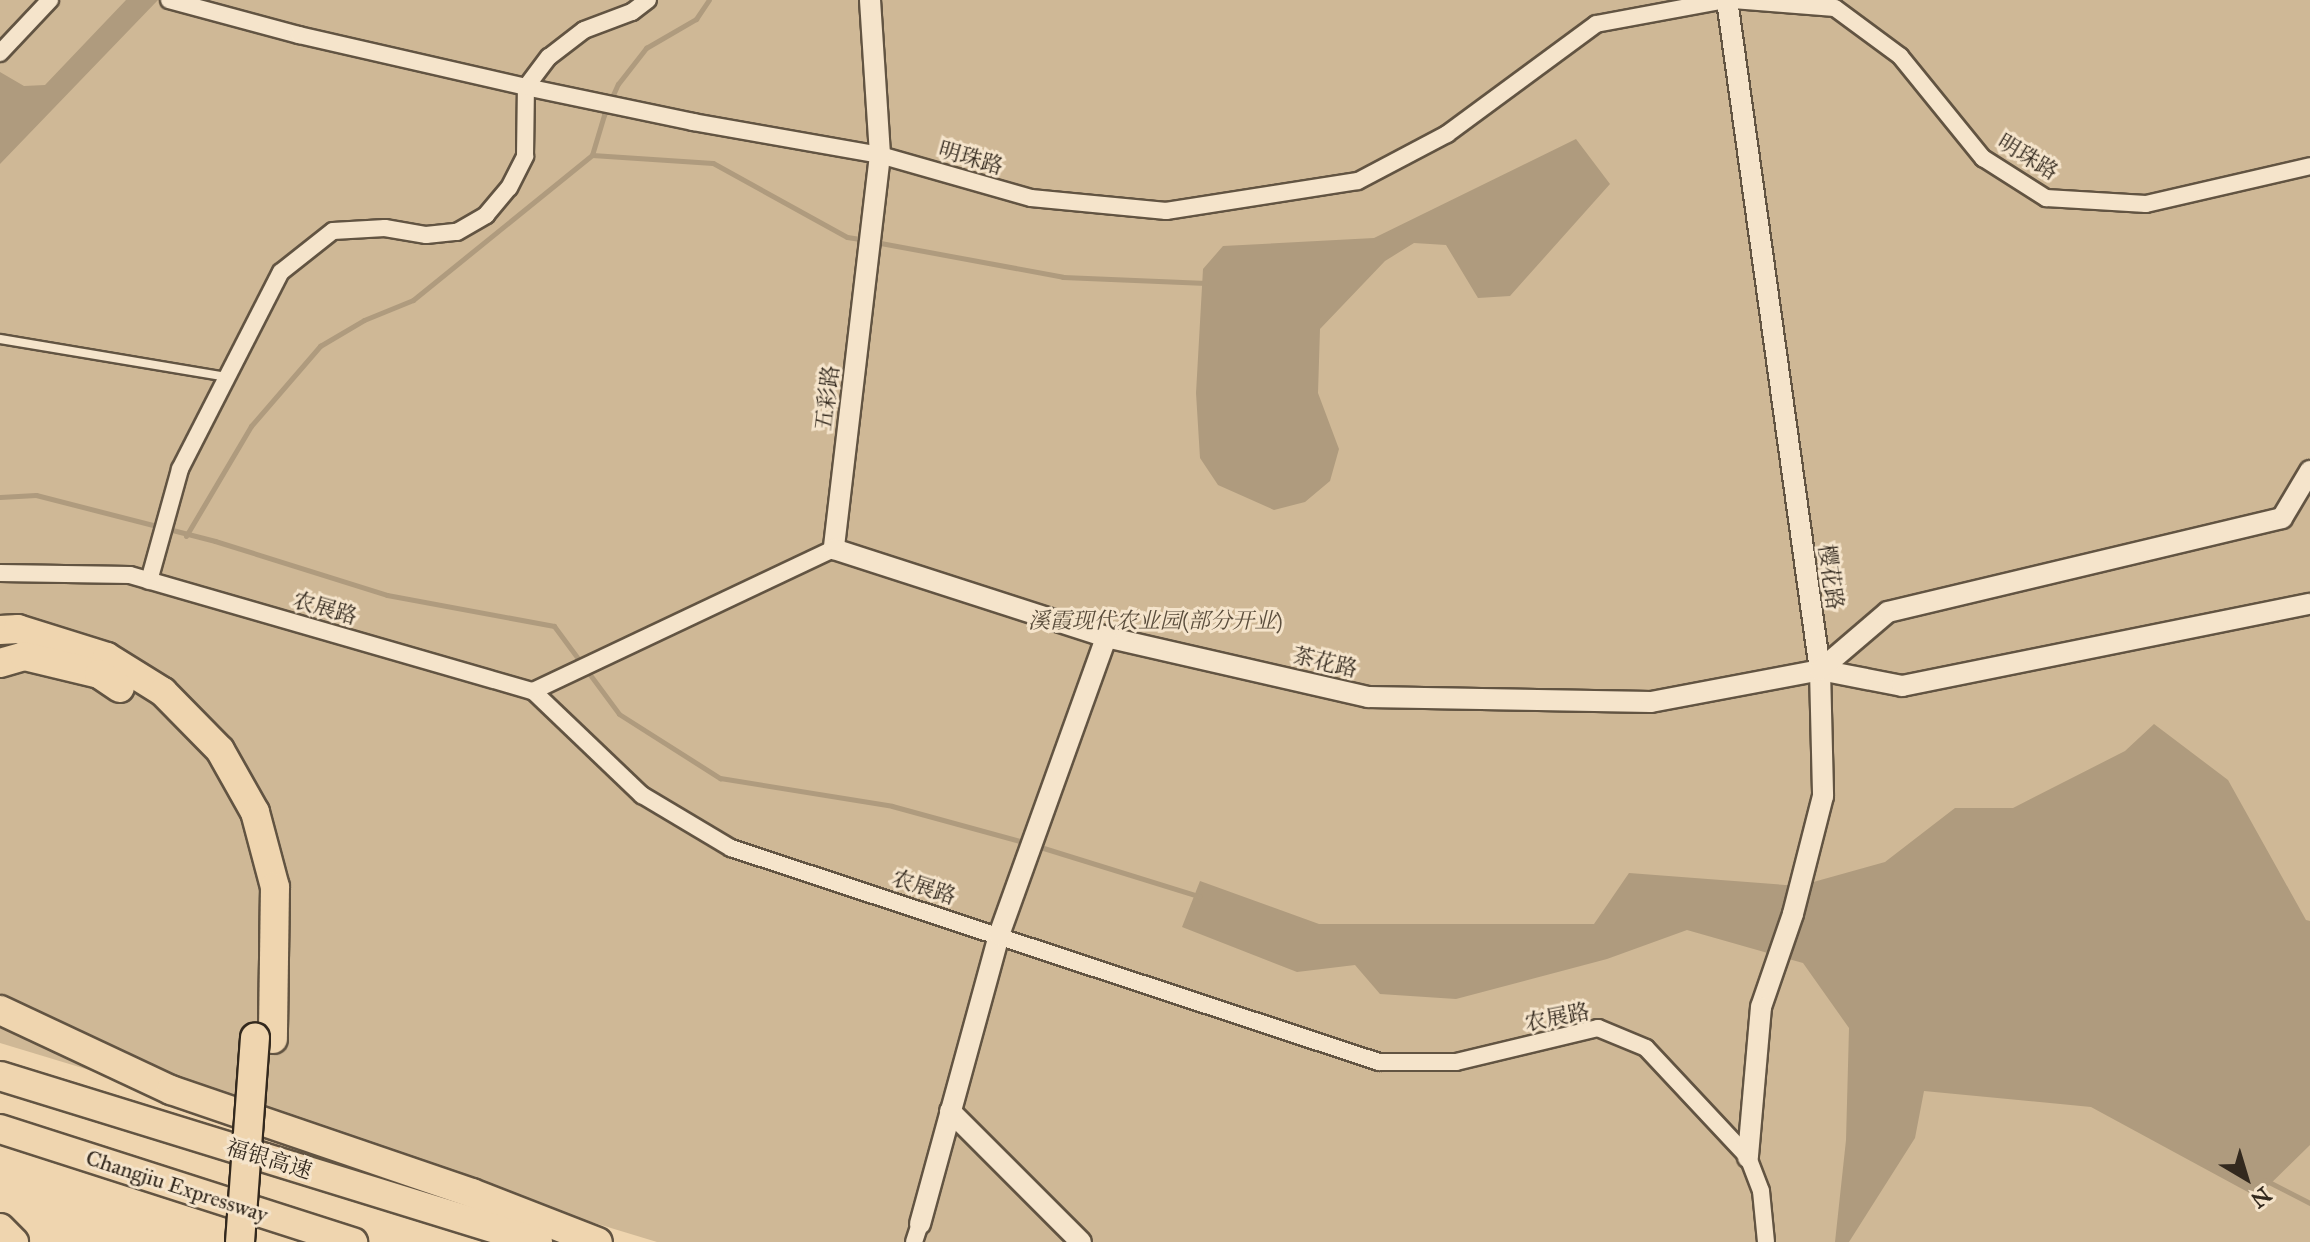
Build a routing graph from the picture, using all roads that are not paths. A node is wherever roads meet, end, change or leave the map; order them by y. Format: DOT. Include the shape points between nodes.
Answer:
graph roads {
  1 [pos="50,0"];
  2 [pos="169,0"];
  3 [pos="648,0"];
  4 [pos="870,0"];
  5 [pos="1729,0"];
  6 [pos="0,53"];
  7 [pos="526,87"];
  8 [pos="880,155"];
  9 [pos="2310,166"];
  10 [pos="0,339"];
  11 [pos="227,377"];
  12 [pos="2310,471"];
  13 [pos="834,549"];
  14 [pos="0,573"];
  15 [pos="149,581"];
  16 [pos="2310,604"];
  17 [pos="0,630"];
  18 [pos="1106,637"];
  19 [pos="0,663"];
  20 [pos="1820,670"];
  21 [pos="533,691"];
  22 [pos="999,935"];
  23 [pos="0,1010"];
  24 [pos="264,1038"];
  25 [pos="0,1076"];
  26 [pos="950,1111"];
  27 [pos="0,1129"];
  28 [pos="1748,1157"];
  29 [pos="0,1228"];
  30 [pos="917,1233"];
  31 [pos="14,1242"];
  32 [pos="240,1242"];
  33 [pos="259,1242"];
  34 [pos="353,1242"];
  35 [pos="538,1242"];
  36 [pos="598,1242"];
  37 [pos="1081,1242"];
  38 [pos="1766,1242"];
  1 -- 6 [label="street"];
  2 -- 7 [label="street, 明珠路"];
  3 -- 7 [label="street" via="632,12 584,30 549,57"];
  4 -- 8 [label="street"];
  5 -- 8 [label="street, 明珠路" via="1596,24 1447,134 1358,181 1166,211 1031,198"];
  5 -- 9 [label="street, 明珠路" via="1835,8 1900,56 1983,158 2046,198 2146,204"];
  5 -- 20 [label="street, 樱花路"];
  7 -- 8 [label="street, 明珠路"];
  7 -- 11 [label="street" via="525,156 509,188 486,215 457,232 333,231 281,272"];
  8 -- 13 [label="street, 五彩路"];
  10 -- 11 [label="lane"];
  11 -- 15 [label="street" via="180,469"];
  12 -- 20 [label="street" via="2282,518 1888,612"];
  13 -- 18 [label="street, 茶花路"];
  13 -- 21 [label="street"];
  14 -- 15 [label="street, 农展路" via="130,575"];
  15 -- 21 [label="street, 农展路"];
  16 -- 20 [label="street" via="1902,686"];
  17 -- 24 [label="highway" via="18,629 107,657 163,692 220,750 255,812 275,887"];
  18 -- 20 [label="street, 茶花路" via="1368,697 1651,702"];
  18 -- 22 [label="street"];
  19 -- 24 [label="highway" via="24,656 99,674 151,707 205,761 238,819 256,890"];
  20 -- 28 [label="street, 樱花路" via="1823,796 1793,914 1761,1007"];
  21 -- 22 [label="street, 农展路" via="642,795 731,848"];
  22 -- 26 [label="street"];
  22 -- 28 [label="street, 农展路" via="1379,1062 1456,1062 1598,1028 1646,1048"];
  23 -- 36 [label="highway" via="171,1090"];
  24 -- 32 [label="highway, bridge"];
  24 -- 33 [label="highway"];
  25 -- 35 [label="highway, 福银高速"];
  26 -- 30 [label="street"];
  26 -- 37 [label="street"];
  27 -- 34 [label="highway, Changjiu Expressway"];
  28 -- 38 [label="street, 农展路" via="1761,1191"];
  29 -- 31 [label="highway"];
}
